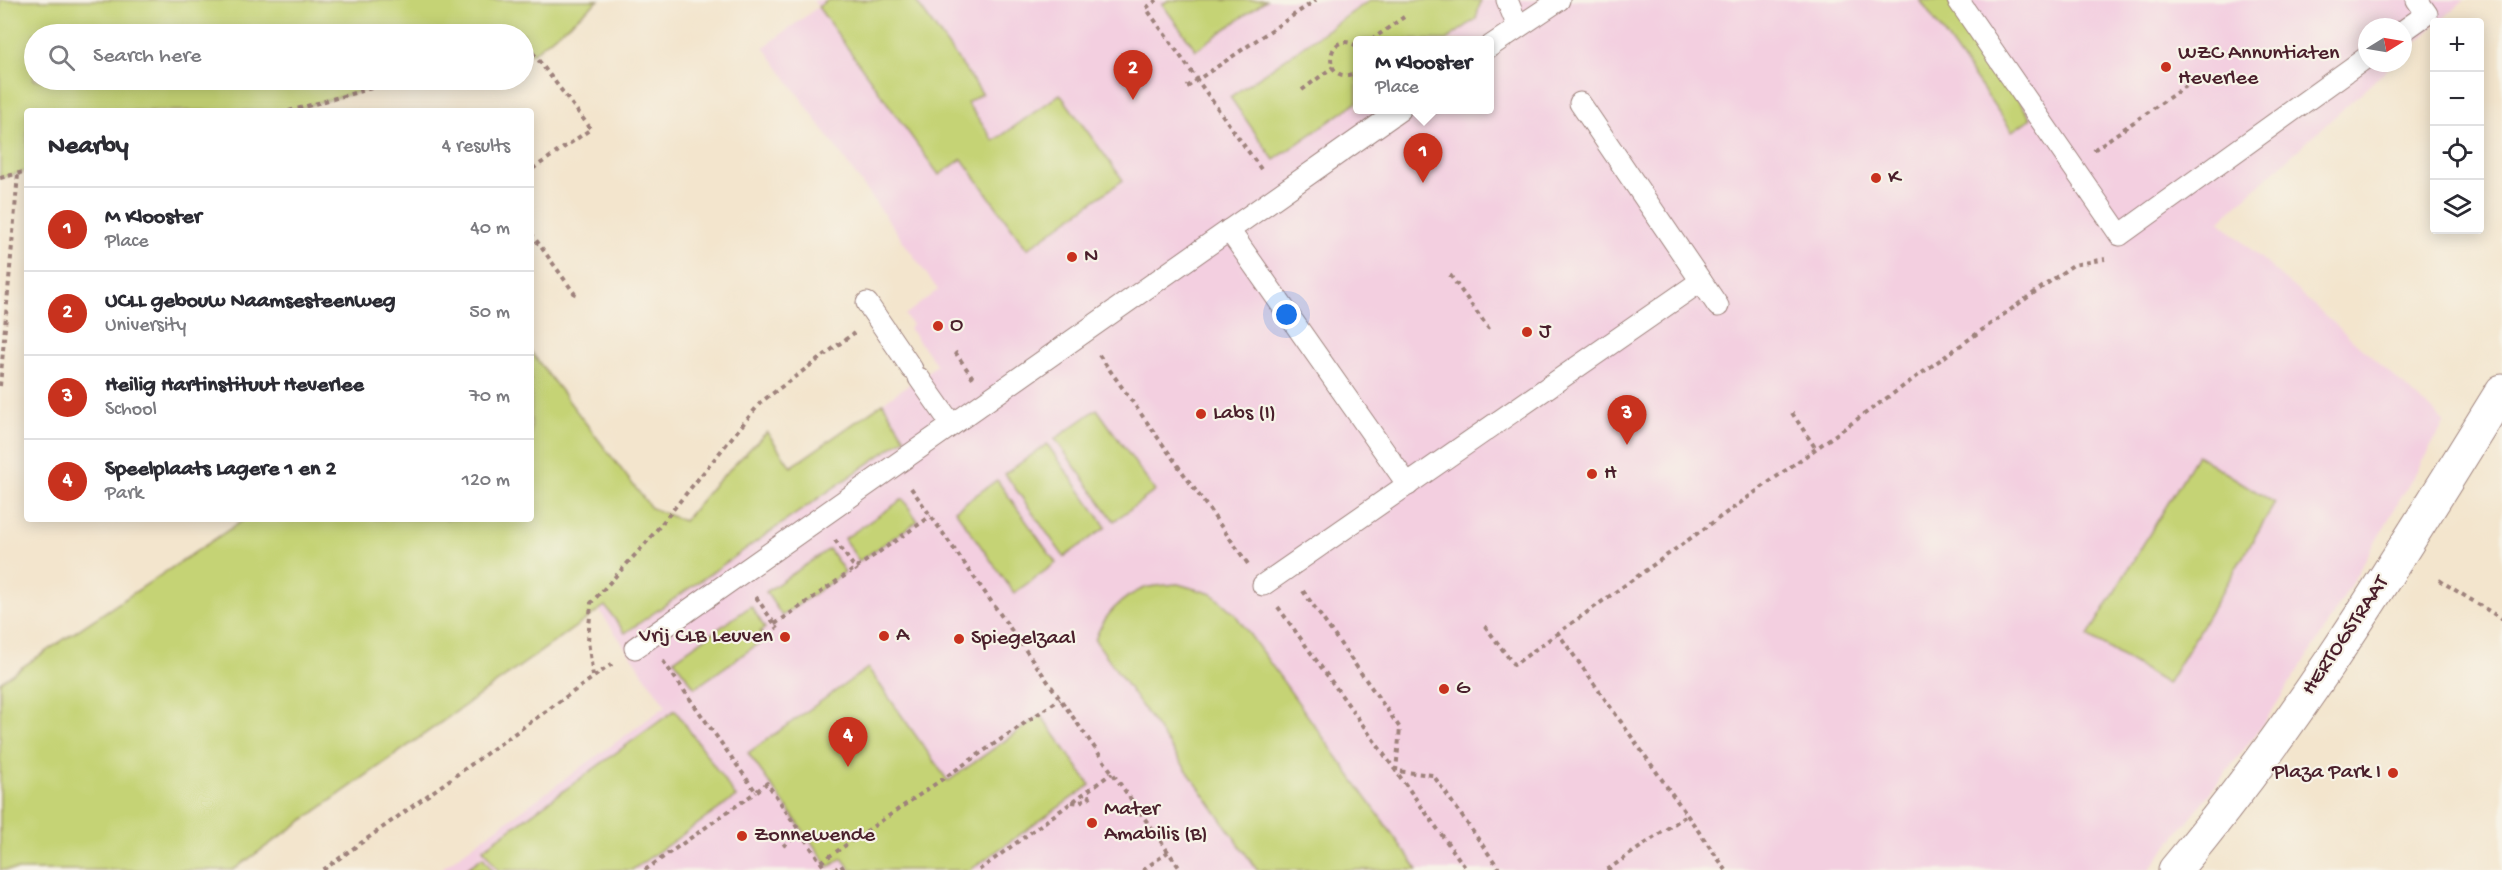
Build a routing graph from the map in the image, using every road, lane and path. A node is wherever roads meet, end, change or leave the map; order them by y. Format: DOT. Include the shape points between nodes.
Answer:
graph roads {
  1 [pos="1157,0"];
  2 [pos="1317,0"];
  3 [pos="1507,0"];
  4 [pos="1559,0"];
  5 [pos="1958,0"];
  6 [pos="2417,0"];
  7 [pos="1404,17"];
  8 [pos="2412,25"];
  9 [pos="1518,27"];
  10 [pos="1377,36"];
  11 [pos="1494,44"];
  12 [pos="1353,45"];
  13 [pos="534,54"];
  14 [pos="2358,63"];
  15 [pos="1333,67"];
  16 [pos="1353,73"];
  17 [pos="1198,80"];
  18 [pos="2190,83"];
  19 [pos="1187,87"];
  20 [pos="365,90"];
  21 [pos="1302,90"];
  22 [pos="1580,103"];
  23 [pos="300,108"];
  24 [pos="1394,114"];
  25 [pos="2122,130"];
  26 [pos="534,168"];
  27 [pos="24,172"];
  28 [pos="18,174"];
  29 [pos="0,178"];
  30 [pos="1279,195"];
  31 [pos="1229,230"];
  32 [pos="2120,235"];
  33 [pos="534,237"];
  34 [pos="1450,275"];
  35 [pos="1701,281"];
  36 [pos="577,297"];
  37 [pos="1718,306"];
  38 [pos="872,310"];
  39 [pos="1489,329"];
  40 [pos="0,386"];
  41 [pos="2502,392"];
  42 [pos="1792,413"];
  43 [pos="952,425"];
  44 [pos="1816,449"];
  45 [pos="895,465"];
  46 [pos="1407,485"];
  47 [pos="931,516"];
  48 [pos="1287,568"];
  49 [pos="740,574"];
  50 [pos="2439,580"];
  51 [pos="1263,585"];
  52 [pos="2502,619"];
  53 [pos="1485,626"];
  54 [pos="1558,633"];
  55 [pos="641,643"];
  56 [pos="593,676"];
  57 [pos="1060,699"];
  58 [pos="1112,773"];
  59 [pos="756,792"];
  60 [pos="1687,815"];
  61 [pos="801,833"];
  62 [pos="783,846"];
  63 [pos="1168,852"];
  64 [pos="821,862"];
  65 [pos="323,870"];
  66 [pos="645,870"];
  67 [pos="826,870"];
  68 [pos="834,870"];
  69 [pos="844,870"];
  70 [pos="979,870"];
  71 [pos="1143,870"];
  72 [pos="1180,870"];
  73 [pos="1500,870"];
  74 [pos="1607,870"];
  75 [pos="1726,870"];
  76 [pos="2175,870"];
  1 -- 17 [label="path" via="1146,8"];
  2 -- 17 [label="path"];
  3 -- 9 [label="lane"];
  4 -- 9 [label="lane"];
  5 -- 32 [label="lane"];
  6 -- 8 [label="lane" via="2427,14"];
  7 -- 10 [label="path"];
  9 -- 11 [label="lane"];
  12 -- 15 [label="path" via="1343,42 1334,48 1330,57"];
  13 -- 26 [label="path" via="591,129"];
  14 -- 32 [label="lane"];
  15 -- 16 [label="path" via="1336,72"];
  15 -- 21 [label="path"];
  17 -- 19 [label="path"];
  17 -- 30 [label="path"];
  18 -- 25 [label="path"];
  20 -- 23 [label="path"];
  22 -- 35 [label="lane"];
  24 -- 30 [label="lane"];
  27 -- 28 [label="path"];
  28 -- 29 [label="path"];
  28 -- 40 [label="path"];
  30 -- 31 [label="lane"];
  31 -- 43 [label="lane"];
  31 -- 46 [label="lane"];
  32 -- 44 [label="path" via="2130,248 2118,257 2073,264"];
  33 -- 36 [label="path"];
  34 -- 39 [label="path"];
  35 -- 37 [label="lane"];
  35 -- 46 [label="lane"];
  38 -- 43 [label="lane"];
  38 -- 56 [label="path" via="761,402 645,544 591,603 588,641"];
  41 -- 76 [label="street, HERTOGSTRAAT" via="2295,713"];
  42 -- 44 [label="path"];
  43 -- 45 [label="lane"];
  44 -- 54 [label="path"];
  45 -- 47 [label="path"];
  45 -- 49 [label="lane"];
  46 -- 48 [label="lane"];
  47 -- 49 [label="path" via="777,626"];
  47 -- 57 [label="path"];
  48 -- 51 [label="lane"];
  48 -- 73 [label="path" via="1400,728 1396,771 1433,776"];
  49 -- 55 [label="lane"];
  50 -- 52 [label="path"];
  53 -- 54 [label="path" via="1514,665"];
  54 -- 60 [label="path"];
  55 -- 56 [label="path"];
  55 -- 59 [label="path"];
  56 -- 65 [label="path"];
  57 -- 58 [label="path"];
  57 -- 64 [label="path"];
  58 -- 63 [label="path"];
  58 -- 70 [label="path" via="1088,795 1072,802"];
  59 -- 61 [label="path" via="768,783"];
  59 -- 66 [label="path"];
  60 -- 74 [label="path"];
  60 -- 75 [label="path"];
  61 -- 62 [label="path"];
  61 -- 64 [label="path"];
  63 -- 71 [label="path"];
  63 -- 72 [label="path"];
  64 -- 67 [label="path"];
  68 -- 69 [label="path" via="841,865"];
}
